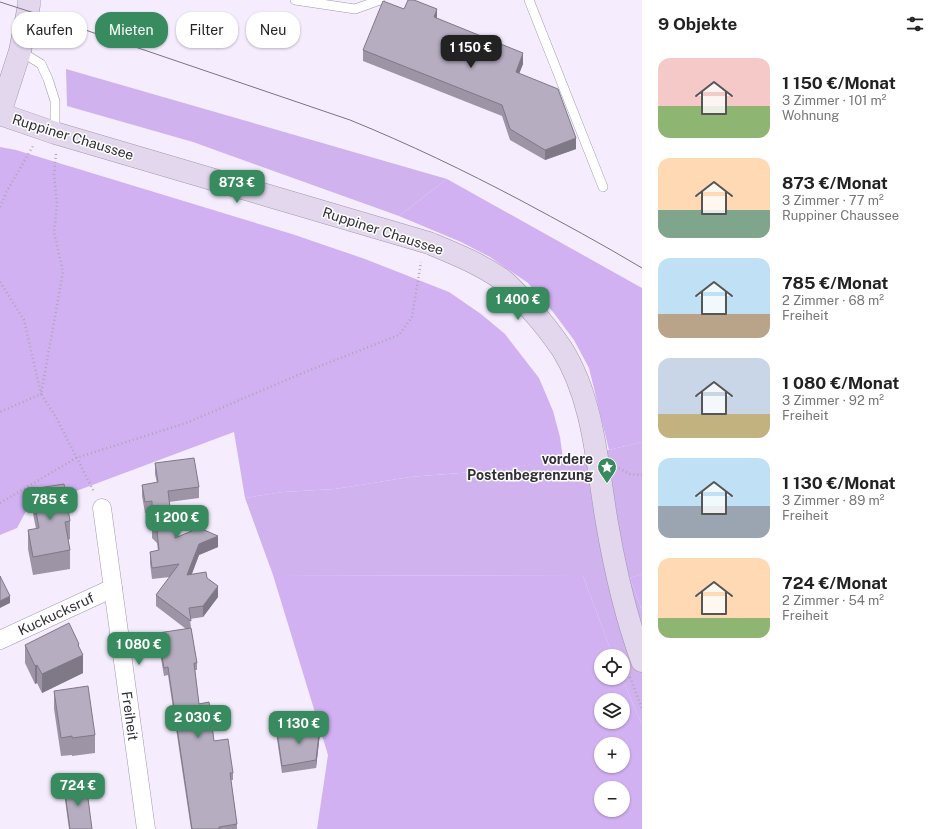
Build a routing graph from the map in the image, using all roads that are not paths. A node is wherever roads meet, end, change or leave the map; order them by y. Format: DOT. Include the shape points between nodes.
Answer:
graph roads {
  1 [pos="28,0"];
  2 [pos="295,0"];
  3 [pos="380,0"];
  4 [pos="529,0"];
  5 [pos="20,51"];
  6 [pos="0,114"];
  7 [pos="55,132"];
  8 [pos="603,187"];
  9 [pos="102,508"];
  10 [pos="113,588"];
  11 [pos="0,640"];
  12 [pos="635,667"];
  13 [pos="146,829"];
  1 -- 5 [label="main road"];
  2 -- 3 [label="lane" via="355,9"];
  4 -- 8 [label="lane"];
  5 -- 6 [label="main road"];
  5 -- 7 [label="lane" via="41,64 48,79 55,101"];
  6 -- 7 [label="main road, Ruppiner Chaussee"];
  7 -- 12 [label="main road, Ruppiner Chaussee" via="429,243 482,268 515,292 550,332 572,368 582,392 595,443 615,566 634,640"];
  9 -- 10 [label="street, Freiheit"];
  10 -- 11 [label="street, Kuckucksruf"];
  10 -- 13 [label="street, Freiheit"];
}
